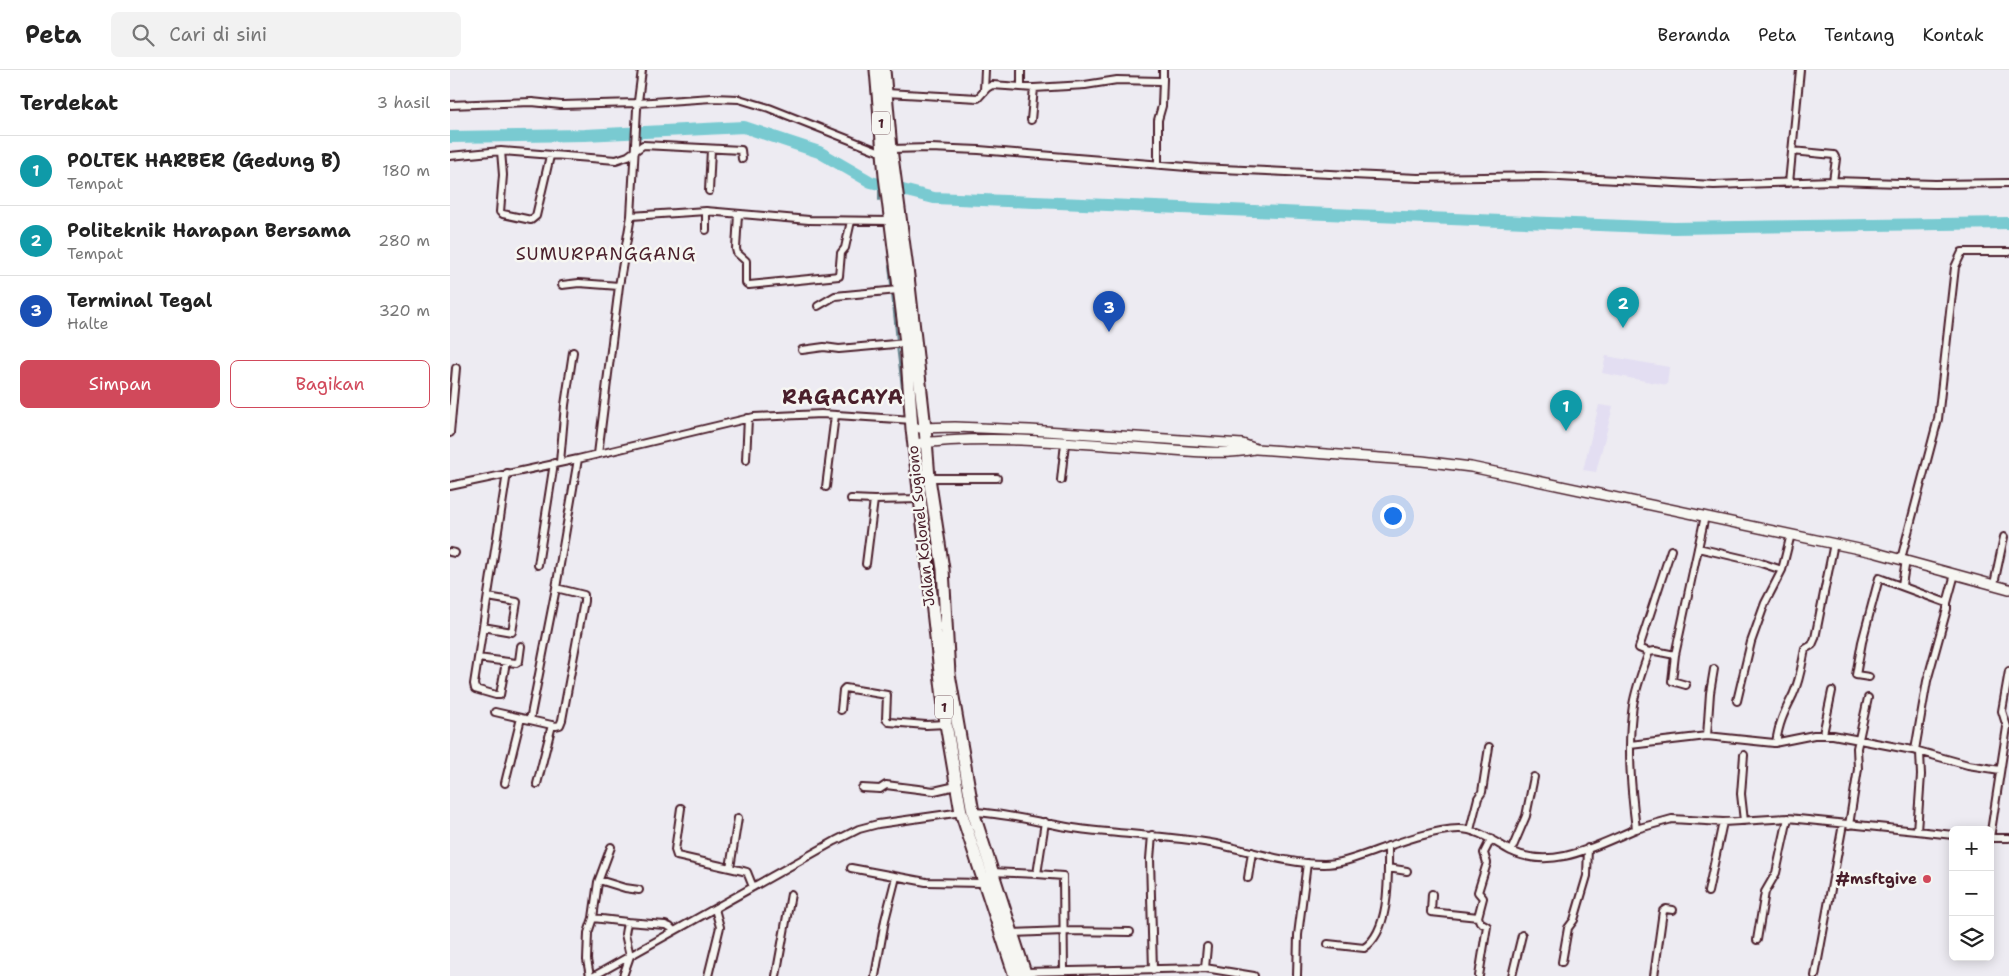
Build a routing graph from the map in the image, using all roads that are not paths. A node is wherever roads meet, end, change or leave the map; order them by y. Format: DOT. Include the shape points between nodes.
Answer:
graph roads {
  1 [pos="642,70"];
  2 [pos="876,70"];
  3 [pos="884,70"];
  4 [pos="985,70"];
  5 [pos="1022,70"];
  6 [pos="1163,70"];
  7 [pos="1800,70"];
  8 [pos="1163,80"];
  9 [pos="1021,87"];
  10 [pos="1034,88"];
  11 [pos="984,90"];
  12 [pos="886,93"];
  13 [pos="450,105"];
  14 [pos="637,106"];
  15 [pos="1031,120"];
  16 [pos="711,149"];
  17 [pos="501,151"];
  18 [pos="636,151"];
  19 [pos="887,151"];
  20 [pos="1792,151"];
  21 [pos="450,156"];
  22 [pos="550,156"];
  23 [pos="742,159"];
  24 [pos="1158,164"];
  25 [pos="890,174"];
  26 [pos="1833,181"];
  27 [pos="1788,183"];
  28 [pos="2009,183"];
  29 [pos="709,191"];
  30 [pos="706,211"];
  31 [pos="738,214"];
  32 [pos="631,216"];
  33 [pos="895,217"];
  34 [pos="851,221"];
  35 [pos="706,230"];
  36 [pos="2009,252"];
  37 [pos="562,285"];
  38 [pos="620,286"];
  39 [pos="897,290"];
  40 [pos="818,306"];
  41 [pos="903,343"];
  42 [pos="802,350"];
  43 [pos="573,352"];
  44 [pos="456,368"];
  45 [pos="835,415"];
  46 [pos="748,418"];
  47 [pos="914,423"];
  48 [pos="1010,429"];
  49 [pos="450,433"];
  50 [pos="1010,441"];
  51 [pos="926,442"];
  52 [pos="1065,443"];
  53 [pos="914,444"];
  54 [pos="1256,449"];
  55 [pos="598,454"];
  56 [pos="578,459"];
  57 [pos="746,460"];
  58 [pos="557,462"];
  59 [pos="507,473"];
  60 [pos="929,478"];
  61 [pos="998,478"];
  62 [pos="1061,480"];
  63 [pos="450,486"];
  64 [pos="826,487"];
  65 [pos="851,499"];
  66 [pos="916,499"];
  67 [pos="874,500"];
  68 [pos="1705,516"];
  69 [pos="2004,537"];
  70 [pos="1790,539"];
  71 [pos="1834,543"];
  72 [pos="1698,548"];
  73 [pos="1671,550"];
  74 [pos="1904,559"];
  75 [pos="866,564"];
  76 [pos="538,565"];
  77 [pos="1782,570"];
  78 [pos="1955,574"];
  79 [pos="1994,584"];
  80 [pos="1902,585"];
  81 [pos="556,588"];
  82 [pos="2009,589"];
  83 [pos="488,597"];
  84 [pos="1947,603"];
  85 [pos="483,627"];
  86 [pos="521,646"];
  87 [pos="1649,652"];
  88 [pos="1675,655"];
  89 [pos="478,658"];
  90 [pos="506,662"];
  91 [pos="1714,669"];
  92 [pos="2009,671"];
  93 [pos="1869,677"];
  94 [pos="1686,685"];
  95 [pos="1832,690"];
  96 [pos="1868,698"];
  97 [pos="1737,701"];
  98 [pos="841,710"];
  99 [pos="494,712"];
  100 [pos="521,718"];
  101 [pos="530,720"];
  102 [pos="946,724"];
  103 [pos="552,725"];
  104 [pos="1823,734"];
  105 [pos="1707,736"];
  106 [pos="1859,740"];
  107 [pos="1776,743"];
  108 [pos="1630,746"];
  109 [pos="1489,747"];
  110 [pos="1917,751"];
  111 [pos="1744,755"];
  112 [pos="2000,770"];
  113 [pos="1534,777"];
  114 [pos="505,783"];
  115 [pos="537,784"];
  116 [pos="956,786"];
  117 [pos="862,788"];
  118 [pos="681,808"];
  119 [pos="967,812"];
  120 [pos="738,818"];
  121 [pos="1788,818"];
  122 [pos="1744,821"];
  123 [pos="1045,822"];
  124 [pos="1723,822"];
  125 [pos="1846,824"];
  126 [pos="1992,826"];
  127 [pos="1636,829"];
  128 [pos="1470,830"];
  129 [pos="1917,832"];
  130 [pos="1152,835"];
  131 [pos="1949,835"];
  132 [pos="1994,838"];
  133 [pos="2009,838"];
  134 [pos="1491,839"];
  135 [pos="1388,846"];
  136 [pos="611,848"];
  137 [pos="1588,848"];
  138 [pos="1511,850"];
  139 [pos="1252,852"];
  140 [pos="1307,863"];
  141 [pos="730,868"];
  142 [pos="851,868"];
  143 [pos="1388,868"];
  144 [pos="1407,871"];
  145 [pos="992,872"];
  146 [pos="1037,874"];
  147 [pos="896,877"];
  148 [pos="1248,878"];
  149 [pos="599,880"];
  150 [pos="983,883"];
  151 [pos="753,885"];
  152 [pos="639,890"];
  153 [pos="1708,892"];
  154 [pos="791,894"];
  155 [pos="1432,894"];
  156 [pos="715,908"];
  157 [pos="1673,910"];
  158 [pos="1478,917"];
  159 [pos="593,918"];
  160 [pos="626,922"];
  161 [pos="672,929"];
  162 [pos="1064,931"];
  163 [pos="1130,932"];
  164 [pos="1012,933"];
  165 [pos="1522,935"];
  166 [pos="1758,940"];
  167 [pos="1328,944"];
  168 [pos="1207,947"];
  169 [pos="629,952"];
  170 [pos="1562,962"];
  171 [pos="1205,968"];
  172 [pos="1153,970"];
  173 [pos="1064,971"];
  174 [pos="1121,973"];
  175 [pos="591,974"];
  176 [pos="1022,975"];
  177 [pos="624,976"];
  178 [pos="708,976"];
  179 [pos="776,976"];
  180 [pos="875,976"];
  181 [pos="1253,976"];
  182 [pos="1297,976"];
  183 [pos="1479,976"];
  184 [pos="1512,976"];
  185 [pos="1654,976"];
  186 [pos="1815,976"];
  1 -- 14 [label="street"];
  2 -- 19 [label="highway, 1"];
  3 -- 12 [label="highway, 1"];
  4 -- 11 [label="street"];
  5 -- 9 [label="street"];
  6 -- 8 [label="street"];
  7 -- 20 [label="street"];
  8 -- 10 [label="street" via="1116,80"];
  8 -- 24 [label="street" via="1158,120"];
  9 -- 10 [label="street"];
  9 -- 11 [label="street" via="992,86"];
  10 -- 15 [label="street"];
  11 -- 12 [label="street" via="978,98"];
  12 -- 19 [label="highway, 1"];
  13 -- 14 [label="street" via="532,102"];
  14 -- 18 [label="street"];
  14 -- 19 [label="street" via="712,98 743,100"];
  16 -- 18 [label="street" via="641,145"];
  16 -- 23 [label="street" via="742,150"];
  16 -- 29 [label="street"];
  17 -- 21 [label="street"];
  17 -- 22 [label="street"];
  17 -- 22 [label="street" via="500,212 531,220 536,216"];
  18 -- 22 [label="street" via="616,160"];
  18 -- 32 [label="street"];
  19 -- 24 [label="street" via="930,148 979,150"];
  19 -- 25 [label="highway, 1"];
  20 -- 26 [label="street" via="1834,155"];
  20 -- 27 [label="street"];
  24 -- 27 [label="street" via="1418,178 1512,176 1714,185"];
  25 -- 33 [label="highway, 1"];
  25 -- 33 [label="highway, Jalan Kolonel Sugiono / 1" via="890,208"];
  26 -- 27 [label="street"];
  26 -- 28 [label="street"];
  30 -- 31 [label="street"];
  30 -- 32 [label="street"];
  30 -- 35 [label="street"];
  31 -- 34 [label="street"];
  31 -- 34 [label="street" via="736,249 746,261 744,280 747,285 839,276 841,253"];
  32 -- 38 [label="street"];
  33 -- 34 [label="street"];
  33 -- 39 [label="highway, Jalan Kolonel Sugiono / 1"];
  33 -- 47 [label="highway, Jalan Kolonel Sugiono / 1"];
  36 -- 74 [label="street" via="1962,252 1958,260 1938,419"];
  37 -- 38 [label="street"];
  38 -- 55 [label="street"];
  39 -- 40 [label="street" via="835,296"];
  39 -- 41 [label="highway, Jalan Kolonel Sugiono / 1"];
  41 -- 42 [label="street"];
  41 -- 47 [label="highway, Jalan Kolonel Sugiono / 1"];
  43 -- 58 [label="street"];
  44 -- 49 [label="street"];
  45 -- 46 [label="street"];
  45 -- 47 [label="street"];
  45 -- 64 [label="street"];
  46 -- 55 [label="street"];
  46 -- 57 [label="street"];
  47 -- 48 [label="main road"];
  47 -- 51 [label="highway, Jalan Kolonel Sugiono / 1"];
  47 -- 53 [label="highway, 1"];
  48 -- 50 [label="main road"];
  48 -- 54 [label="main road" via="1242,444"];
  50 -- 51 [label="main road"];
  50 -- 52 [label="main road"];
  51 -- 53 [label="main road"];
  51 -- 60 [label="highway, Jalan Kolonel Sugiono / 1"];
  52 -- 54 [label="main road" via="1203,451"];
  52 -- 62 [label="street"];
  53 -- 66 [label="highway, 1"];
  54 -- 68 [label="main road" via="1462,465"];
  55 -- 56 [label="street"];
  56 -- 58 [label="street"];
  56 -- 81 [label="street"];
  58 -- 59 [label="street"];
  58 -- 76 [label="street"];
  59 -- 63 [label="street"];
  59 -- 83 [label="street"];
  60 -- 61 [label="street"];
  60 -- 119 [label="highway, Jalan Kolonel Sugiono / 1" via="943,569 949,674"];
  65 -- 67 [label="street"];
  66 -- 67 [label="street"];
  66 -- 102 [label="highway, 1"];
  67 -- 75 [label="street"];
  68 -- 70 [label="main road"];
  68 -- 72 [label="street"];
  69 -- 79 [label="street"];
  70 -- 71 [label="main road"];
  70 -- 77 [label="street"];
  71 -- 74 [label="main road"];
  71 -- 107 [label="street" via="1815,638 1806,649 1793,696 1781,718"];
  72 -- 77 [label="street"];
  72 -- 88 [label="street"];
  73 -- 87 [label="street" via="1639,646"];
  74 -- 78 [label="main road"];
  74 -- 80 [label="street"];
  77 -- 97 [label="street" via="1765,603 1751,642"];
  78 -- 79 [label="main road"];
  78 -- 84 [label="street"];
  79 -- 82 [label="main road"];
  80 -- 84 [label="street"];
  80 -- 93 [label="street" via="1878,579 1856,675"];
  81 -- 101 [label="street"];
  81 -- 103 [label="street" via="580,593 584,595 584,601 562,720 560,725"];
  83 -- 85 [label="street"];
  83 -- 85 [label="street" via="517,602 517,610 512,632"];
  84 -- 110 [label="street" via="1927,681"];
  85 -- 89 [label="street"];
  86 -- 90 [label="street" via="518,662"];
  87 -- 88 [label="street"];
  87 -- 108 [label="street" via="1633,704"];
  88 -- 94 [label="street" via="1672,682"];
  89 -- 90 [label="street"];
  89 -- 90 [label="street" via="475,689 496,695 501,693"];
  91 -- 105 [label="street"];
  92 -- 112 [label="street" via="2002,708 2007,727"];
  95 -- 104 [label="street"];
  96 -- 106 [label="street"];
  98 -- 102 [label="street" via="845,688 887,695 886,719 889,722"];
  99 -- 100 [label="street"];
  100 -- 101 [label="street"];
  100 -- 114 [label="street"];
  101 -- 103 [label="street"];
  102 -- 116 [label="highway, 1"];
  103 -- 115 [label="street"];
  104 -- 106 [label="street"];
  104 -- 107 [label="street"];
  105 -- 107 [label="street"];
  105 -- 108 [label="street"];
  106 -- 110 [label="street"];
  106 -- 125 [label="street" via="1858,769"];
  108 -- 127 [label="street"];
  109 -- 128 [label="street" via="1482,792"];
  110 -- 112 [label="street"];
  110 -- 129 [label="street" via="1922,774"];
  111 -- 122 [label="street" via="1741,794"];
  112 -- 126 [label="street"];
  113 -- 138 [label="street" via="1526,816"];
  116 -- 117 [label="street" via="934,791 886,785 880,789"];
  116 -- 119 [label="highway, 1"];
  118 -- 141 [label="street" via="677,856"];
  119 -- 123 [label="street"];
  119 -- 145 [label="highway, Jalan Kolonel Sugiono / 1"];
  119 -- 150 [label="highway, 1"];
  119 -- 151 [label="street" via="859,829"];
  120 -- 141 [label="street"];
  121 -- 122 [label="street"];
  121 -- 125 [label="street"];
  121 -- 166 [label="street" via="1776,874 1765,892"];
  122 -- 124 [label="street"];
  123 -- 130 [label="street" via="1087,830"];
  123 -- 146 [label="street"];
  124 -- 127 [label="street" via="1672,819"];
  124 -- 153 [label="street"];
  125 -- 129 [label="street"];
  125 -- 186 [label="street"];
  127 -- 137 [label="street"];
  128 -- 134 [label="street"];
  128 -- 135 [label="street" via="1457,829"];
  129 -- 131 [label="street"];
  130 -- 139 [label="street"];
  130 -- 172 [label="street"];
  132 -- 133 [label="street"];
  134 -- 138 [label="street"];
  134 -- 158 [label="street" via="1484,853 1487,863 1478,892 1483,896"];
  135 -- 140 [label="street" via="1342,862"];
  135 -- 143 [label="street"];
  136 -- 149 [label="street"];
  137 -- 138 [label="street" via="1546,860"];
  137 -- 170 [label="street" via="1587,876 1574,920 1568,928"];
  139 -- 140 [label="street"];
  139 -- 148 [label="street"];
  140 -- 182 [label="street" via="1298,935"];
  141 -- 151 [label="street" via="747,872"];
  142 -- 147 [label="street"];
  143 -- 144 [label="street"];
  143 -- 167 [label="street" via="1383,919 1372,941 1364,948"];
  145 -- 146 [label="street"];
  145 -- 164 [label="highway, Jalan Kolonel Sugiono / 1"];
  146 -- 162 [label="street" via="1063,876"];
  147 -- 150 [label="street" via="926,882"];
  147 -- 180 [label="street"];
  149 -- 152 [label="street"];
  149 -- 159 [label="street"];
  150 -- 176 [label="highway, 1"];
  151 -- 156 [label="street"];
  154 -- 179 [label="street"];
  155 -- 158 [label="street" via="1431,912"];
  156 -- 161 [label="street"];
  156 -- 178 [label="street" via="720,927"];
  157 -- 185 [label="street" via="1663,911"];
  158 -- 183 [label="street" via="1487,926"];
  159 -- 160 [label="street"];
  159 -- 175 [label="street" via="588,936"];
  160 -- 161 [label="street"];
  160 -- 169 [label="street"];
  161 -- 169 [label="street"];
  162 -- 163 [label="street"];
  162 -- 164 [label="street"];
  162 -- 173 [label="street"];
  164 -- 176 [label="highway, Jalan Kolonel Sugiono / 1"];
  165 -- 184 [label="street"];
  168 -- 171 [label="street"];
  169 -- 175 [label="street"];
  169 -- 177 [label="street"];
  171 -- 172 [label="street"];
  171 -- 181 [label="street"];
  172 -- 174 [label="street"];
  173 -- 174 [label="street"];
  173 -- 176 [label="street"];
}
